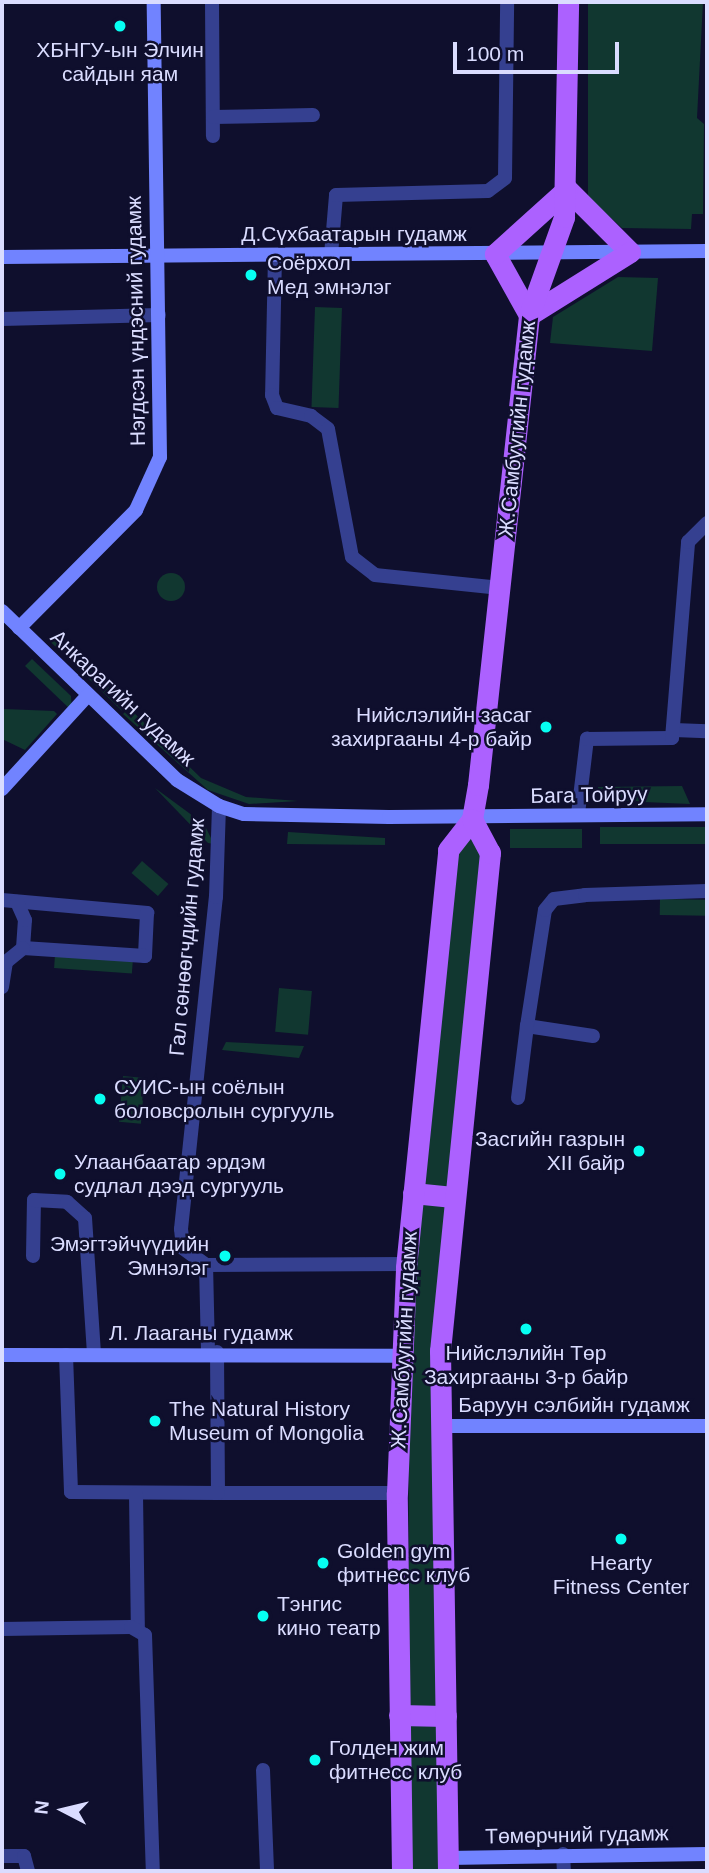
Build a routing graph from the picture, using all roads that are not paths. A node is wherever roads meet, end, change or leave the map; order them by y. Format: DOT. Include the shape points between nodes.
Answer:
graph roads {
  1 [pos="154,2"];
  2 [pos="212,2"];
  3 [pos="508,2"];
  4 [pos="568,2"];
  5 [pos="313,115"];
  6 [pos="213,117"];
  7 [pos="214,136"];
  8 [pos="567,189"];
  9 [pos="707,251"];
  10 [pos="630,252"];
  11 [pos="551,253"];
  12 [pos="495,254"];
  13 [pos="331,255"];
  14 [pos="157,256"];
  15 [pos="275,256"];
  16 [pos="2,257"];
  17 [pos="159,315"];
  18 [pos="529,315"];
  19 [pos="2,319"];
  20 [pos="707,523"];
  21 [pos="500,588"];
  22 [pos="2,611"];
  23 [pos="19,628"];
  24 [pos="88,695"];
  25 [pos="674,730"];
  26 [pos="707,731"];
  27 [pos="2,789"];
  28 [pos="219,806"];
  29 [pos="578,814"];
  30 [pos="707,814"];
  31 [pos="472,819"];
  32 [pos="707,891"];
  33 [pos="2,900"];
  34 [pos="17,902"];
  35 [pos="23,948"];
  36 [pos="2,987"];
  37 [pos="527,1026"];
  38 [pos="593,1037"];
  39 [pos="518,1098"];
  40 [pos="413,1193"];
  41 [pos="453,1197"];
  42 [pos="33,1256"];
  43 [pos="406,1264"];
  44 [pos="206,1265"];
  45 [pos="213,1352"];
  46 [pos="94,1353"];
  47 [pos="2,1355"];
  48 [pos="66,1355"];
  49 [pos="400,1356"];
  50 [pos="440,1426"];
  51 [pos="707,1426"];
  52 [pos="218,1493"];
  53 [pos="397,1493"];
  54 [pos="136,1494"];
  55 [pos="2,1629"];
  56 [pos="138,1629"];
  57 [pos="399,1715"];
  58 [pos="446,1716"];
  59 [pos="263,1770"];
  60 [pos="564,1854"];
  61 [pos="707,1854"];
  62 [pos="2,1856"];
  63 [pos="448,1865"];
  64 [pos="27,1871"];
  65 [pos="153,1871"];
  66 [pos="267,1871"];
  67 [pos="402,1871"];
  68 [pos="564,1871"];
  1 -- 14 [label="main road, Нэгдсэн үндэсний гудамж"];
  2 -- 6 [label="street"];
  3 -- 13 [label="street" via="507,170 499,185 488,191 336,195"];
  4 -- 8 [label="main road, Ж.Самбуугийн гудамж"];
  5 -- 6 [label="street"];
  6 -- 7 [label="street"];
  8 -- 10 [label="main road"];
  8 -- 11 [label="main road, Ж.Самбуугийн гудамж"];
  8 -- 12 [label="main road"];
  9 -- 10 [label="main road, Д.Сүхбаатарын гудамж"];
  10 -- 11 [label="main road, Д.Сүхбаатарын гудамж"];
  10 -- 18 [label="main road"];
  11 -- 12 [label="main road, Д.Сүхбаатарын гудамж"];
  11 -- 18 [label="main road, Ж.Самбуугийн гудамж"];
  12 -- 13 [label="main road, Д.Сүхбаатарын гудамж"];
  12 -- 18 [label="main road"];
  13 -- 15 [label="main road, Д.Сүхбаатарын гудамж"];
  14 -- 15 [label="main road, Д.Сүхбаатарын гудамж"];
  14 -- 16 [label="main road, Д.Сүхбаатарын гудамж"];
  14 -- 17 [label="main road, Нэгдсэн үндэсний гудамж"];
  15 -- 21 [label="street" via="272,394 277,408 312,416 328,429 352,556 375,575"];
  17 -- 19 [label="street"];
  17 -- 23 [label="main road, Нэгдсэн үндэсний гудамж" via="160,457 154,479 136,510"];
  18 -- 21 [label="main road, Ж.Самбуугийн гудамж"];
  20 -- 25 [label="street" via="688,542"];
  21 -- 31 [label="main road, Ж.Самбуугийн гудамж"];
  22 -- 23 [label="main road, Анкарагийн гудамж"];
  23 -- 24 [label="main road, Анкарагийн гудамж"];
  24 -- 27 [label="main road"];
  24 -- 28 [label="main road, Анкарагийн гудамж" via="177,780"];
  25 -- 26 [label="street"];
  25 -- 29 [label="street" via="671,738 587,738"];
  28 -- 31 [label="main road, Анкарагийн гудамж" via="244,814"];
  28 -- 44 [label="street, Гал сөнөөгчдийн гудамж" via="216,897 181,1229 183,1248"];
  29 -- 30 [label="main road, Бага Тойруу"];
  29 -- 31 [label="main road, Бага Тойруу"];
  31 -- 40 [label="main road, Ж.Самбуугийн гудамж" via="449,850"];
  31 -- 41 [label="main road, Ж.Самбуугийн гудамж" via="490,853"];
  32 -- 37 [label="street" via="554,899 545,910"];
  33 -- 34 [label="street"];
  34 -- 35 [label="street" via="25,920"];
  34 -- 35 [label="street" via="147,913 145,956"];
  35 -- 36 [label="street" via="6,962"];
  37 -- 38 [label="street"];
  37 -- 39 [label="street"];
  40 -- 41 [label="main road"];
  40 -- 43 [label="main road, Ж.Самбуугийн гудамж"];
  41 -- 50 [label="main road, Ж.Самбуугийн гудамж" via="441,1323"];
  42 -- 46 [label="street" via="34,1200 67,1202 86,1218"];
  43 -- 44 [label="street"];
  43 -- 49 [label="main road, Ж.Самбуугийн гудамж"];
  44 -- 45 [label="street"];
  45 -- 46 [label="main road, Л. Лааганы гудамж"];
  45 -- 49 [label="main road, Л. Лааганы гудамж"];
  45 -- 52 [label="street"];
  46 -- 48 [label="main road, Л. Лааганы гудамж"];
  47 -- 48 [label="main road, Л. Лааганы гудамж"];
  48 -- 54 [label="street" via="68,1489 80,1494"];
  49 -- 53 [label="main road, Ж.Самбуугийн гудамж"];
  50 -- 51 [label="main road, Баруун сэлбийн гудамж"];
  50 -- 58 [label="main road, Ж.Самбуугийн гудамж"];
  52 -- 53 [label="street"];
  52 -- 54 [label="street"];
  53 -- 57 [label="main road, Ж.Самбуугийн гудамж"];
  54 -- 56 [label="street"];
  55 -- 56 [label="street"];
  56 -- 65 [label="street" via="148,1654"];
  57 -- 58 [label="main road"];
  57 -- 67 [label="main road, Ж.Самбуугийн гудамж"];
  58 -- 63 [label="main road, Ж.Самбуугийн гудамж"];
  59 -- 66 [label="street"];
  60 -- 61 [label="main road, Төмөрчний гудамж"];
  60 -- 63 [label="main road, Төмөрчний гудамж"];
  60 -- 68 [label="street"];
  62 -- 64 [label="street" via="24,1856"];
}
